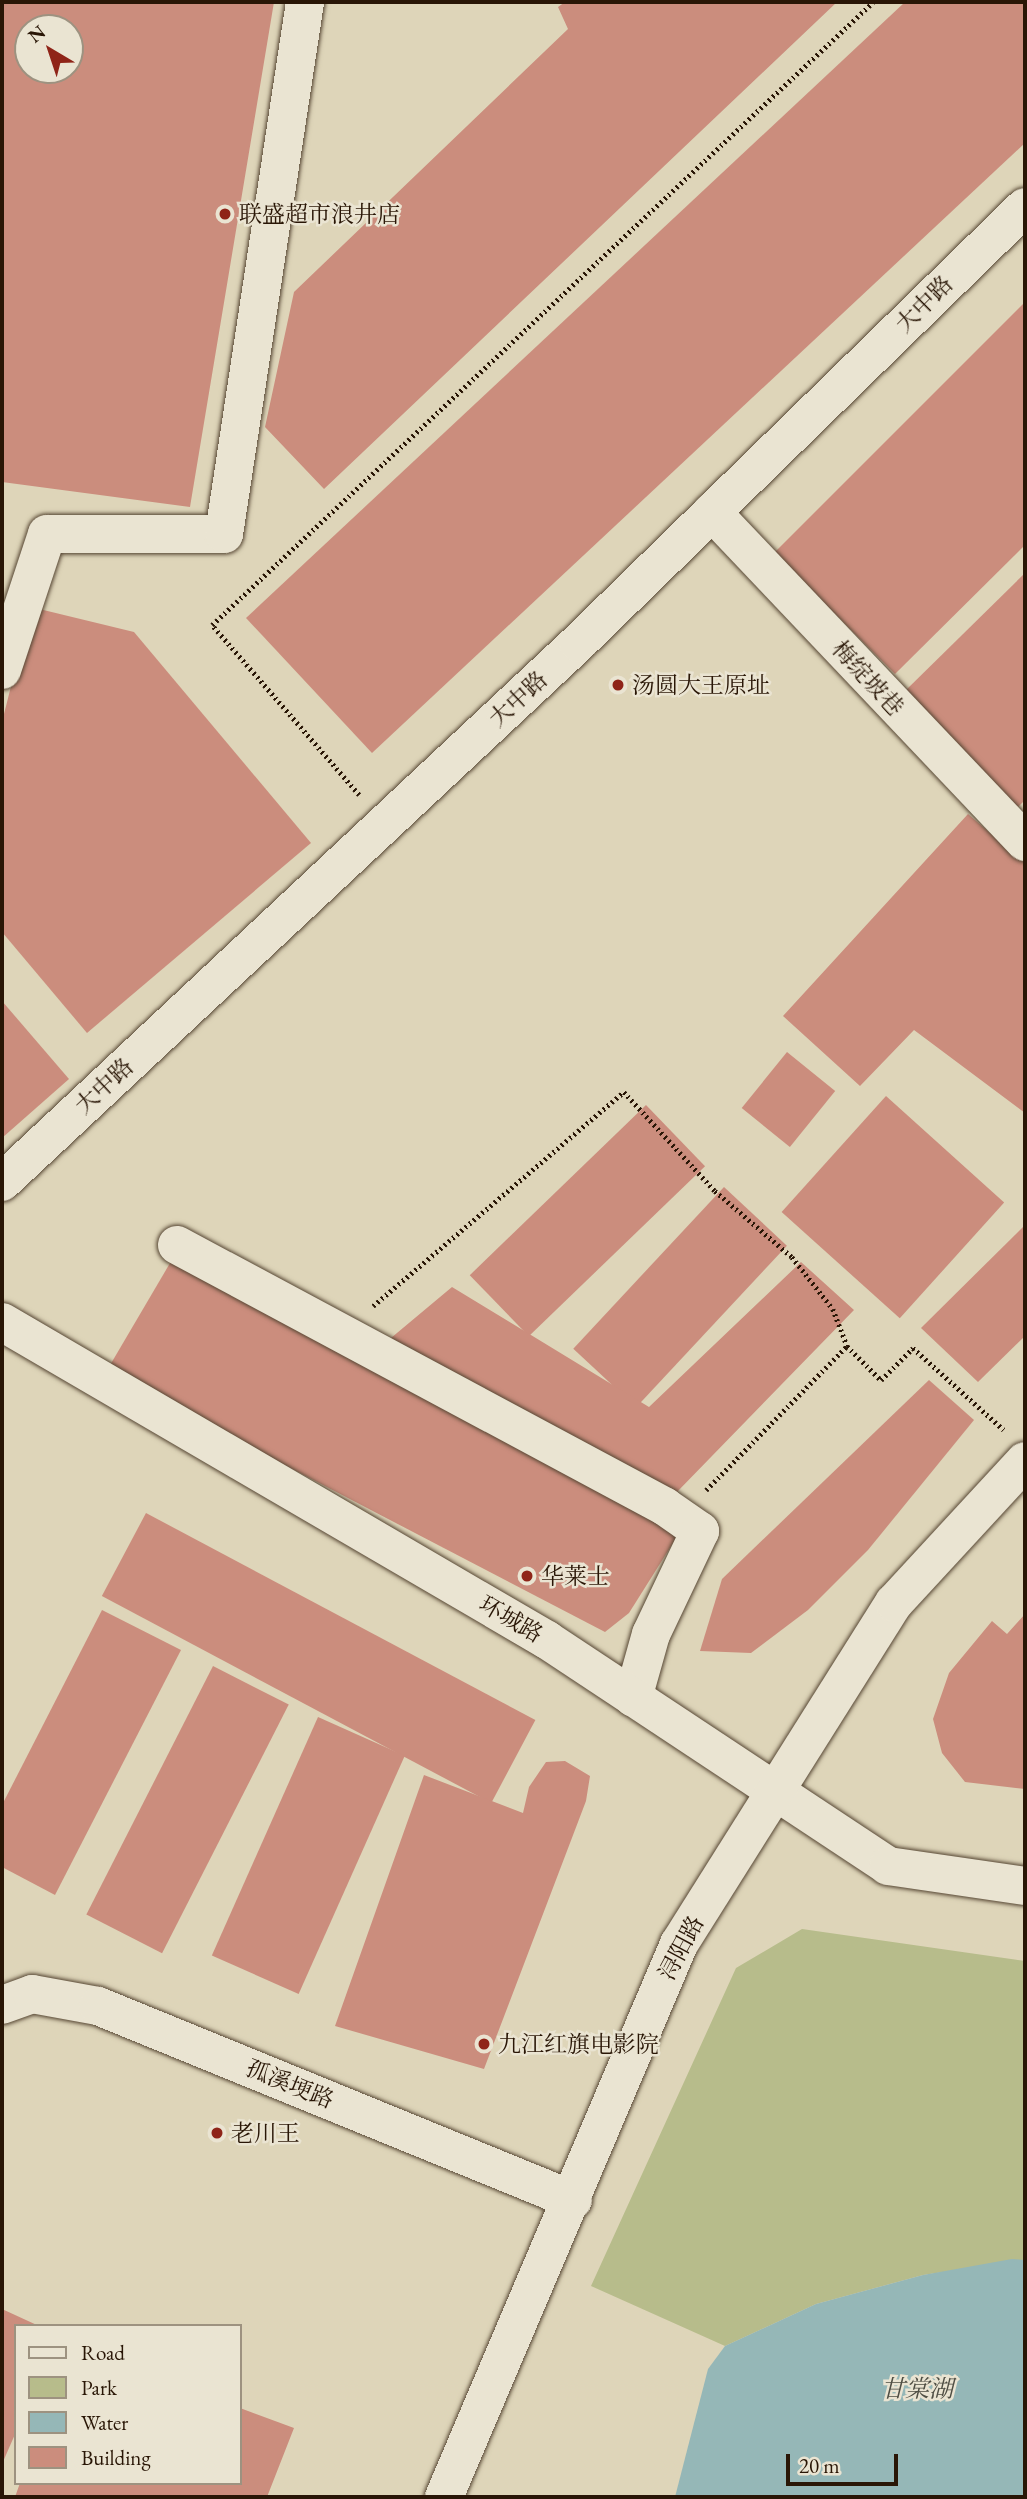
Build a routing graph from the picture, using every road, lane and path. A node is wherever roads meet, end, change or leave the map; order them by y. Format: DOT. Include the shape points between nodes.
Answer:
graph roads {
  1 [pos="305,2"];
  2 [pos="873,2"];
  3 [pos="1025,207"];
  4 [pos="712,512"];
  5 [pos="2,670"];
  6 [pos="384,824"];
  7 [pos="1020,827"];
  8 [pos="2,1182"];
  9 [pos="177,1245"];
  10 [pos="2,1322"];
  11 [pos="343,1332"];
  12 [pos="847,1346"];
  13 [pos="1020,1451"];
  14 [pos="680,1517"];
  15 [pos="633,1698"];
  16 [pos="772,1792"];
  17 [pos="1025,1886"];
  18 [pos="2,2005"];
  19 [pos="573,2200"];
  20 [pos="444,2497"];
  1 -- 5 [label="street" via="224,534 47,534"];
  2 -- 6 [label="path" via="212,625"];
  3 -- 4 [label="street, 大中路"];
  4 -- 6 [label="street, 大中路"];
  4 -- 7 [label="street, 梅绽坡巷"];
  6 -- 8 [label="street, 大中路"];
  9 -- 11 [label="street"];
  10 -- 15 [label="street, 环城路" via="535,1633"];
  11 -- 12 [label="path" via="624,1092 715,1191 792,1257 833,1309"];
  11 -- 14 [label="street"];
  12 -- 13 [label="path" via="881,1380 913,1348"];
  12 -- 14 [label="path"];
  13 -- 16 [label="street, 浔阳路" via="894,1603"];
  14 -- 15 [label="street" via="701,1531 651,1634"];
  15 -- 16 [label="street, 环城路"];
  16 -- 17 [label="street, 环城路" via="888,1866"];
  16 -- 19 [label="street, 浔阳路" via="679,1944"];
  18 -- 19 [label="street, 孤溪埂路" via="32,1994 98,2006"];
  19 -- 20 [label="street, 浔阳路"];
}
